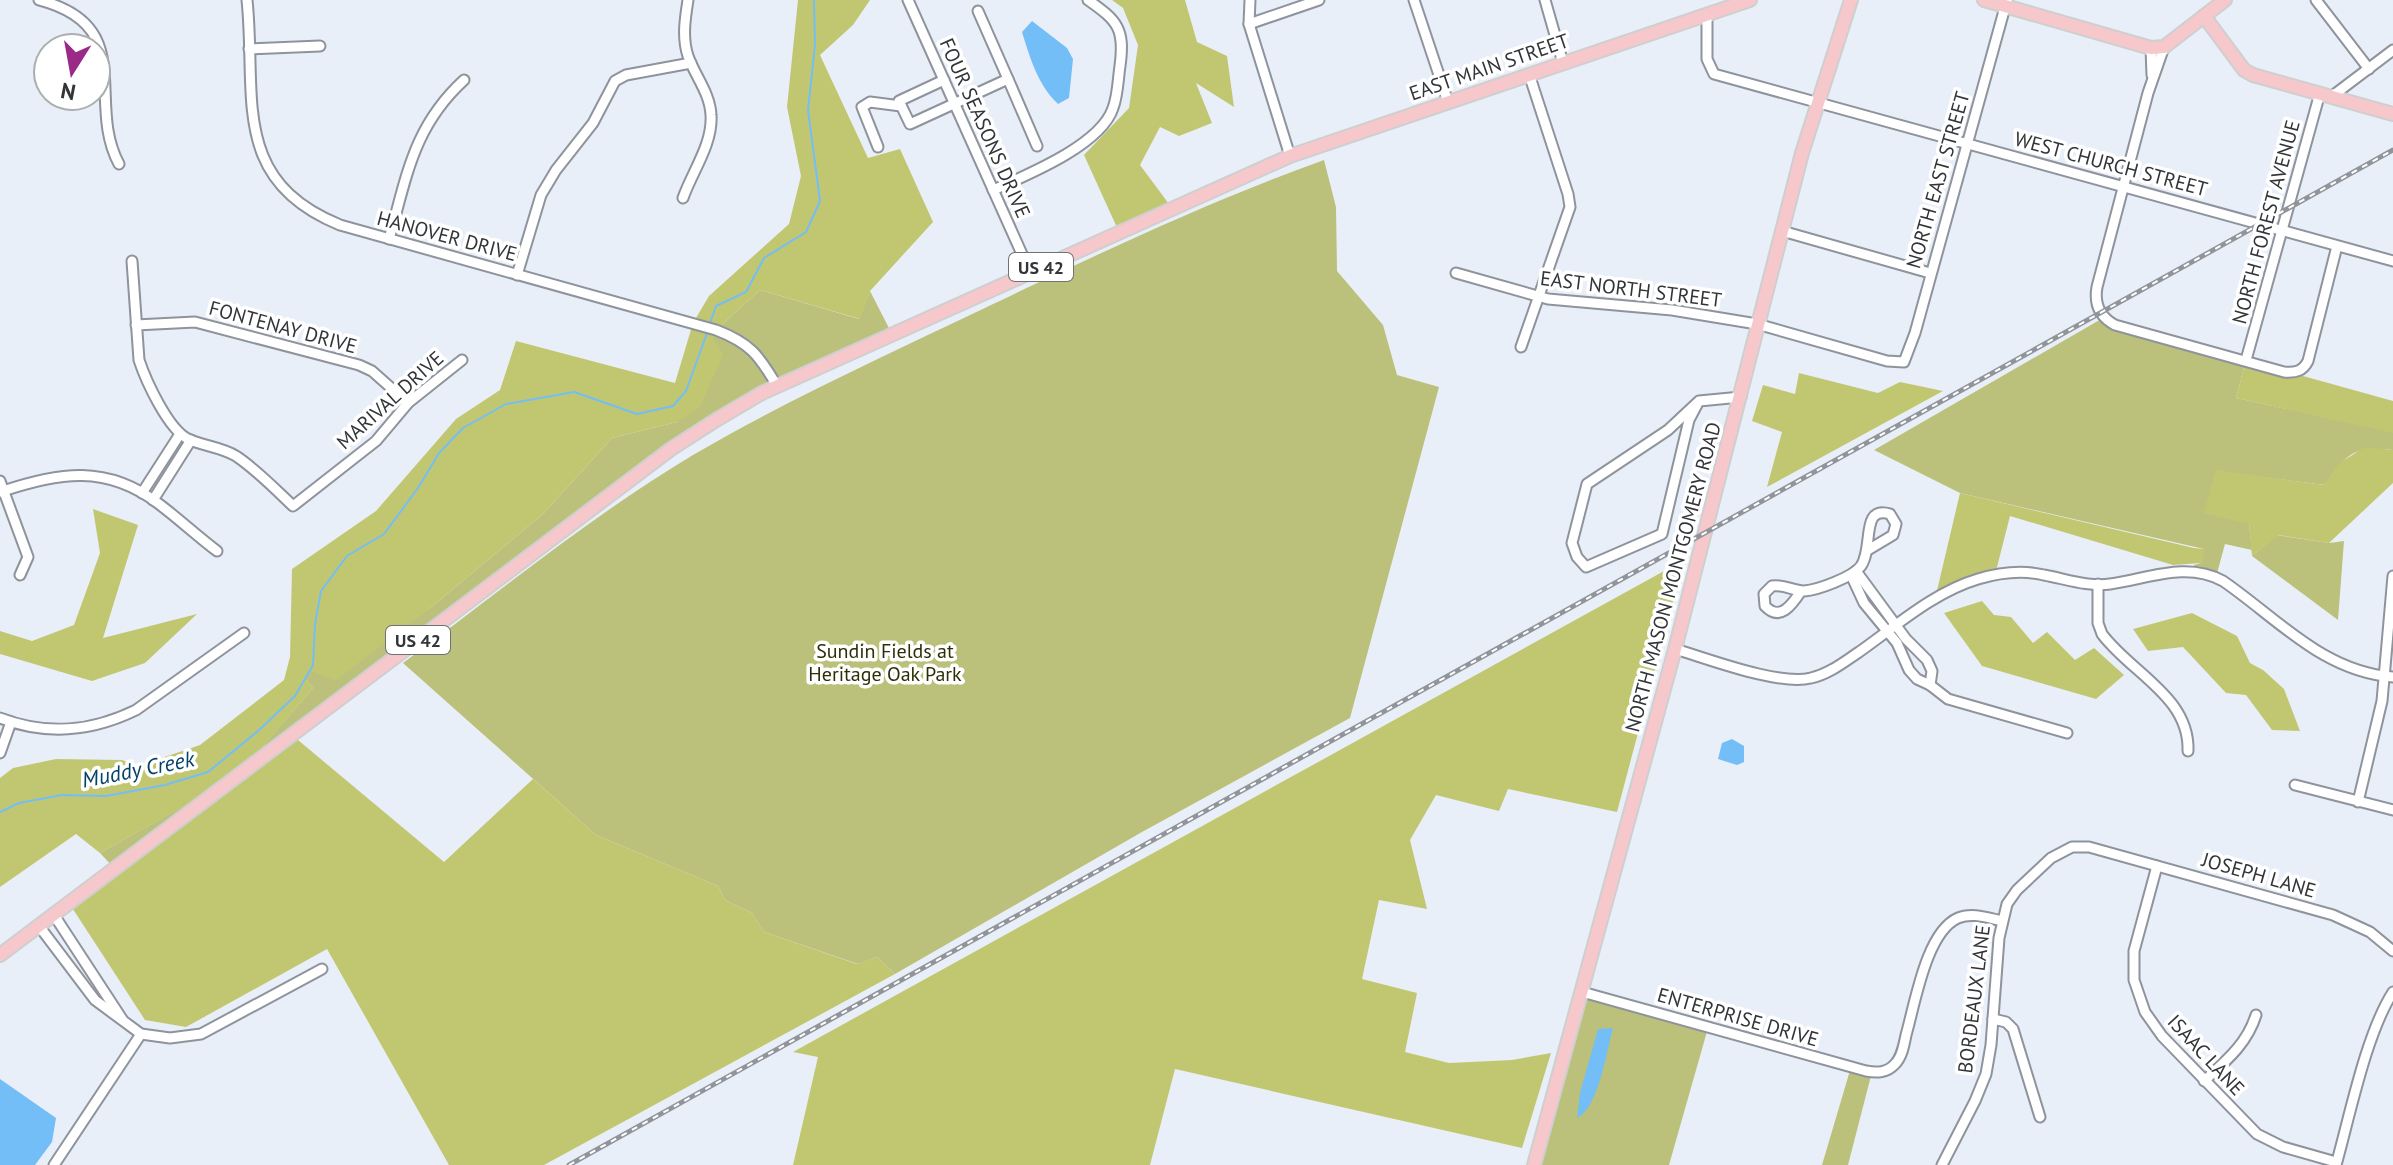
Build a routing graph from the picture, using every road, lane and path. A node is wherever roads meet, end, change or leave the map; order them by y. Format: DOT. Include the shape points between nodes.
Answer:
graph roads {
  1 [pos="39,0"];
  2 [pos="247,0"];
  3 [pos="688,0"];
  4 [pos="908,0"];
  5 [pos="1088,0"];
  6 [pos="1250,0"];
  7 [pos="1319,0"];
  8 [pos="1414,0"];
  9 [pos="1545,0"];
  10 [pos="1750,0"];
  11 [pos="1984,0"];
  12 [pos="2225,0"];
  13 [pos="2316,0"];
  14 [pos="2006,3"];
  15 [pos="1848,4"];
  16 [pos="978,11"];
  17 [pos="1707,15"];
  18 [pos="2204,16"];
  19 [pos="1249,24"];
  20 [pos="320,46"];
  21 [pos="2157,48"];
  22 [pos="249,49"];
  23 [pos="2393,50"];
  24 [pos="691,63"];
  25 [pos="1563,63"];
  26 [pos="2369,69"];
  27 [pos="1529,74"];
  28 [pos="1008,79"];
  29 [pos="464,80"];
  30 [pos="944,80"];
  31 [pos="2325,95"];
  32 [pos="1448,102"];
  33 [pos="953,103"];
  34 [pos="1818,103"];
  35 [pos="901,106"];
  36 [pos="2393,114"];
  37 [pos="1967,143"];
  38 [pos="1037,146"];
  39 [pos="878,147"];
  40 [pos="1290,156"];
  41 [pos="119,164"];
  42 [pos="2124,187"];
  43 [pos="993,190"];
  44 [pos="683,198"];
  45 [pos="1782,231"];
  46 [pos="2283,231"];
  47 [pos="389,239"];
  48 [pos="2337,246"];
  49 [pos="132,261"];
  50 [pos="2393,261"];
  51 [pos="1030,272"];
  52 [pos="1456,273"];
  53 [pos="1930,273"];
  54 [pos="517,275"];
  55 [pos="1538,297"];
  56 [pos="1757,324"];
  57 [pos="136,325"];
  58 [pos="1521,347"];
  59 [pos="462,360"];
  60 [pos="2246,360"];
  61 [pos="1904,362"];
  62 [pos="777,386"];
  63 [pos="1741,397"];
  64 [pos="1699,401"];
  65 [pos="408,403"];
  66 [pos="180,434"];
  67 [pos="191,440"];
  68 [pos="1,488"];
  69 [pos="142,493"];
  70 [pos="153,500"];
  71 [pos="1868,550"];
  72 [pos="217,551"];
  73 [pos="1854,573"];
  74 [pos="20,575"];
  75 [pos="2393,576"];
  76 [pos="2098,584"];
  77 [pos="1801,591"];
  78 [pos="1892,629"];
  79 [pos="244,633"];
  80 [pos="1675,649"];
  81 [pos="2389,676"];
  82 [pos="1930,685"];
  83 [pos="0,718"];
  84 [pos="11,722"];
  85 [pos="2067,733"];
  86 [pos="2188,751"];
  87 [pos="0,753"];
  88 [pos="2295,785"];
  89 [pos="2358,802"];
  90 [pos="2393,810"];
  91 [pos="2107,851"];
  92 [pos="2157,866"];
  93 [pos="54,915"];
  94 [pos="2002,921"];
  95 [pos="39,926"];
  96 [pos="2393,951"];
  97 [pos="0,955"];
  98 [pos="322,969"];
  99 [pos="1582,992"];
  100 [pos="2393,992"];
  101 [pos="2256,1015"];
  102 [pos="1993,1019"];
  103 [pos="124,1022"];
  104 [pos="141,1034"];
  105 [pos="2204,1081"];
  106 [pos="2040,1117"];
  107 [pos="2336,1164"];
  108 [pos="54,1165"];
  109 [pos="1534,1165"];
  110 [pos="1942,1165"];
  1 -- 41 [label="street" via="71,12 95,37 105,71 110,142"];
  2 -- 22 [label="street, HANOVER DRIVE"];
  3 -- 24 [label="street" via="684,33"];
  4 -- 30 [label="street, FOUR SEASONS DRIVE"];
  5 -- 43 [label="street" via="1113,20 1121,35 1112,111 1072,151"];
  6 -- 19 [label="street"];
  7 -- 19 [label="street"];
  8 -- 32 [label="street"];
  9 -- 25 [label="street"];
  10 -- 17 [label="main road, EAST MAIN STREET / US 42"];
  11 -- 14 [label="main road"];
  12 -- 18 [label="main road"];
  13 -- 26 [label="street"];
  14 -- 21 [label="main road"];
  14 -- 37 [label="street, NORTH EAST STREET"];
  15 -- 34 [label="main road, NORTH MASON MONTGOMERY ROAD"];
  16 -- 28 [label="street"];
  17 -- 25 [label="main road, EAST MAIN STREET / US 42"];
  17 -- 34 [label="street, WEST CHURCH STREET" via="1707,59 1714,74"];
  18 -- 21 [label="main road"];
  18 -- 31 [label="main road" via="2244,70"];
  19 -- 40 [label="street"];
  20 -- 22 [label="street"];
  21 -- 42 [label="street"];
  22 -- 47 [label="street, HANOVER DRIVE" via="253,126 275,179 324,219"];
  23 -- 26 [label="street"];
  24 -- 44 [label="street" via="710,103 711,126"];
  24 -- 54 [label="street" via="615,81 593,123 541,195"];
  25 -- 27 [label="main road, EAST MAIN STREET / US 42"];
  26 -- 31 [label="street"];
  27 -- 32 [label="main road, EAST MAIN STREET / US 42"];
  27 -- 55 [label="street" via="1570,207"];
  28 -- 33 [label="street"];
  28 -- 38 [label="street"];
  29 -- 47 [label="street" via="438,107 418,141"];
  30 -- 33 [label="street, FOUR SEASONS DRIVE"];
  30 -- 35 [label="street" via="899,101"];
  31 -- 36 [label="main road"];
  31 -- 46 [label="street, NORTH FOREST AVENUE"];
  32 -- 40 [label="main road, EAST MAIN STREET / US 42"];
  33 -- 35 [label="street" via="910,124"];
  33 -- 43 [label="street, FOUR SEASONS DRIVE"];
  34 -- 37 [label="street, WEST CHURCH STREET"];
  34 -- 45 [label="main road, NORTH MASON MONTGOMERY ROAD"];
  35 -- 39 [label="street" via="870,102 862,107"];
  37 -- 42 [label="street, WEST CHURCH STREET"];
  37 -- 53 [label="street, NORTH EAST STREET"];
  40 -- 51 [label="main road, EAST MAIN STREET / US 42"];
  42 -- 46 [label="street, WEST CHURCH STREET"];
  42 -- 60 [label="street" via="2096,293 2103,318"];
  43 -- 51 [label="street, FOUR SEASONS DRIVE"];
  45 -- 53 [label="street"];
  45 -- 56 [label="main road, NORTH MASON MONTGOMERY ROAD"];
  46 -- 48 [label="street, WEST CHURCH STREET"];
  46 -- 60 [label="street, NORTH FOREST AVENUE"];
  47 -- 54 [label="street, HANOVER DRIVE"];
  48 -- 50 [label="street, WEST CHURCH STREET"];
  48 -- 60 [label="street" via="2308,361 2299,371 2284,372"];
  49 -- 57 [label="street"];
  51 -- 62 [label="main road, US 42"];
  52 -- 55 [label="street, EAST NORTH STREET"];
  53 -- 61 [label="street, NORTH EAST STREET"];
  54 -- 62 [label="street, HANOVER DRIVE" via="738,339 757,354"];
  55 -- 56 [label="street, EAST NORTH STREET"];
  55 -- 58 [label="street"];
  56 -- 61 [label="street, EAST NORTH STREET"];
  56 -- 63 [label="main road, NORTH MASON MONTGOMERY ROAD"];
  57 -- 65 [label="street, FONTENAY DRIVE" via="188,321 359,365"];
  57 -- 66 [label="street" via="143,373"];
  59 -- 65 [label="street, MARIVAL DRIVE"];
  62 -- 93 [label="main road, US 42" via="671,449"];
  63 -- 64 [label="street"];
  63 -- 80 [label="main road, NORTH MASON MONTGOMERY ROAD"];
  64 -- 64 [label="street" via="1668,430 1587,484 1572,543 1586,567 1662,534 1689,420"];
  65 -- 67 [label="street, MARIVAL DRIVE" via="376,441 293,506 232,454"];
  66 -- 67 [label="street, MARIVAL DRIVE"];
  66 -- 69 [label="street"];
  67 -- 70 [label="street"];
  68 -- 69 [label="street" via="59,475 94,475"];
  68 -- 74 [label="street" via="28,557"];
  69 -- 70 [label="street"];
  70 -- 72 [label="street"];
  71 -- 73 [label="street"];
  73 -- 77 [label="street"];
  73 -- 78 [label="street" via="1864,603"];
  75 -- 81 [label="street"];
  76 -- 78 [label="street" via="2037,573 1995,575 1955,587"];
  76 -- 81 [label="street" via="2182,571 2208,574 2322,655 2354,670"];
  76 -- 86 [label="street" via="2102,634 2175,706 2187,733"];
  78 -- 80 [label="street" via="1828,672 1806,679 1783,679"];
  78 -- 82 [label="street" via="1913,675"];
  78 -- 82 [label="street" via="1927,660"];
  79 -- 84 [label="street" via="119,718 60,730"];
  80 -- 99 [label="main road, NORTH MASON MONTGOMERY ROAD"];
  81 -- 89 [label="street"];
  82 -- 85 [label="street" via="1948,699"];
  83 -- 84 [label="street"];
  84 -- 87 [label="street"];
  88 -- 89 [label="street"];
  89 -- 90 [label="street"];
  91 -- 92 [label="street, JOSEPH LANE"];
  91 -- 94 [label="street, BORDEAUX LANE" via="2077,846 2061,851 2017,890"];
  92 -- 96 [label="street, JOSEPH LANE" via="2344,918"];
  92 -- 105 [label="street, ISAAC LANE" via="2136,942 2134,980 2151,1022"];
  93 -- 95 [label="main road, US 42"];
  93 -- 103 [label="street"];
  94 -- 99 [label="street, ENTERPRISE DRIVE" via="1972,915 1957,918 1942,932 1931,950 1899,1058 1885,1071 1866,1071"];
  94 -- 102 [label="street, BORDEAUX LANE"];
  95 -- 97 [label="main road, US 42"];
  95 -- 103 [label="street" via="95,1000"];
  98 -- 104 [label="street" via="201,1034"];
  99 -- 109 [label="main road, NORTH MASON MONTGOMERY ROAD"];
  100 -- 107 [label="street" via="2371,1041"];
  101 -- 105 [label="street" via="2247,1038"];
  102 -- 106 [label="street" via="2013,1029"];
  102 -- 110 [label="street, BORDEAUX LANE" via="1982,1085"];
  103 -- 104 [label="street"];
  104 -- 108 [label="street"];
  105 -- 107 [label="street, ISAAC LANE" via="2267,1140"];
}
